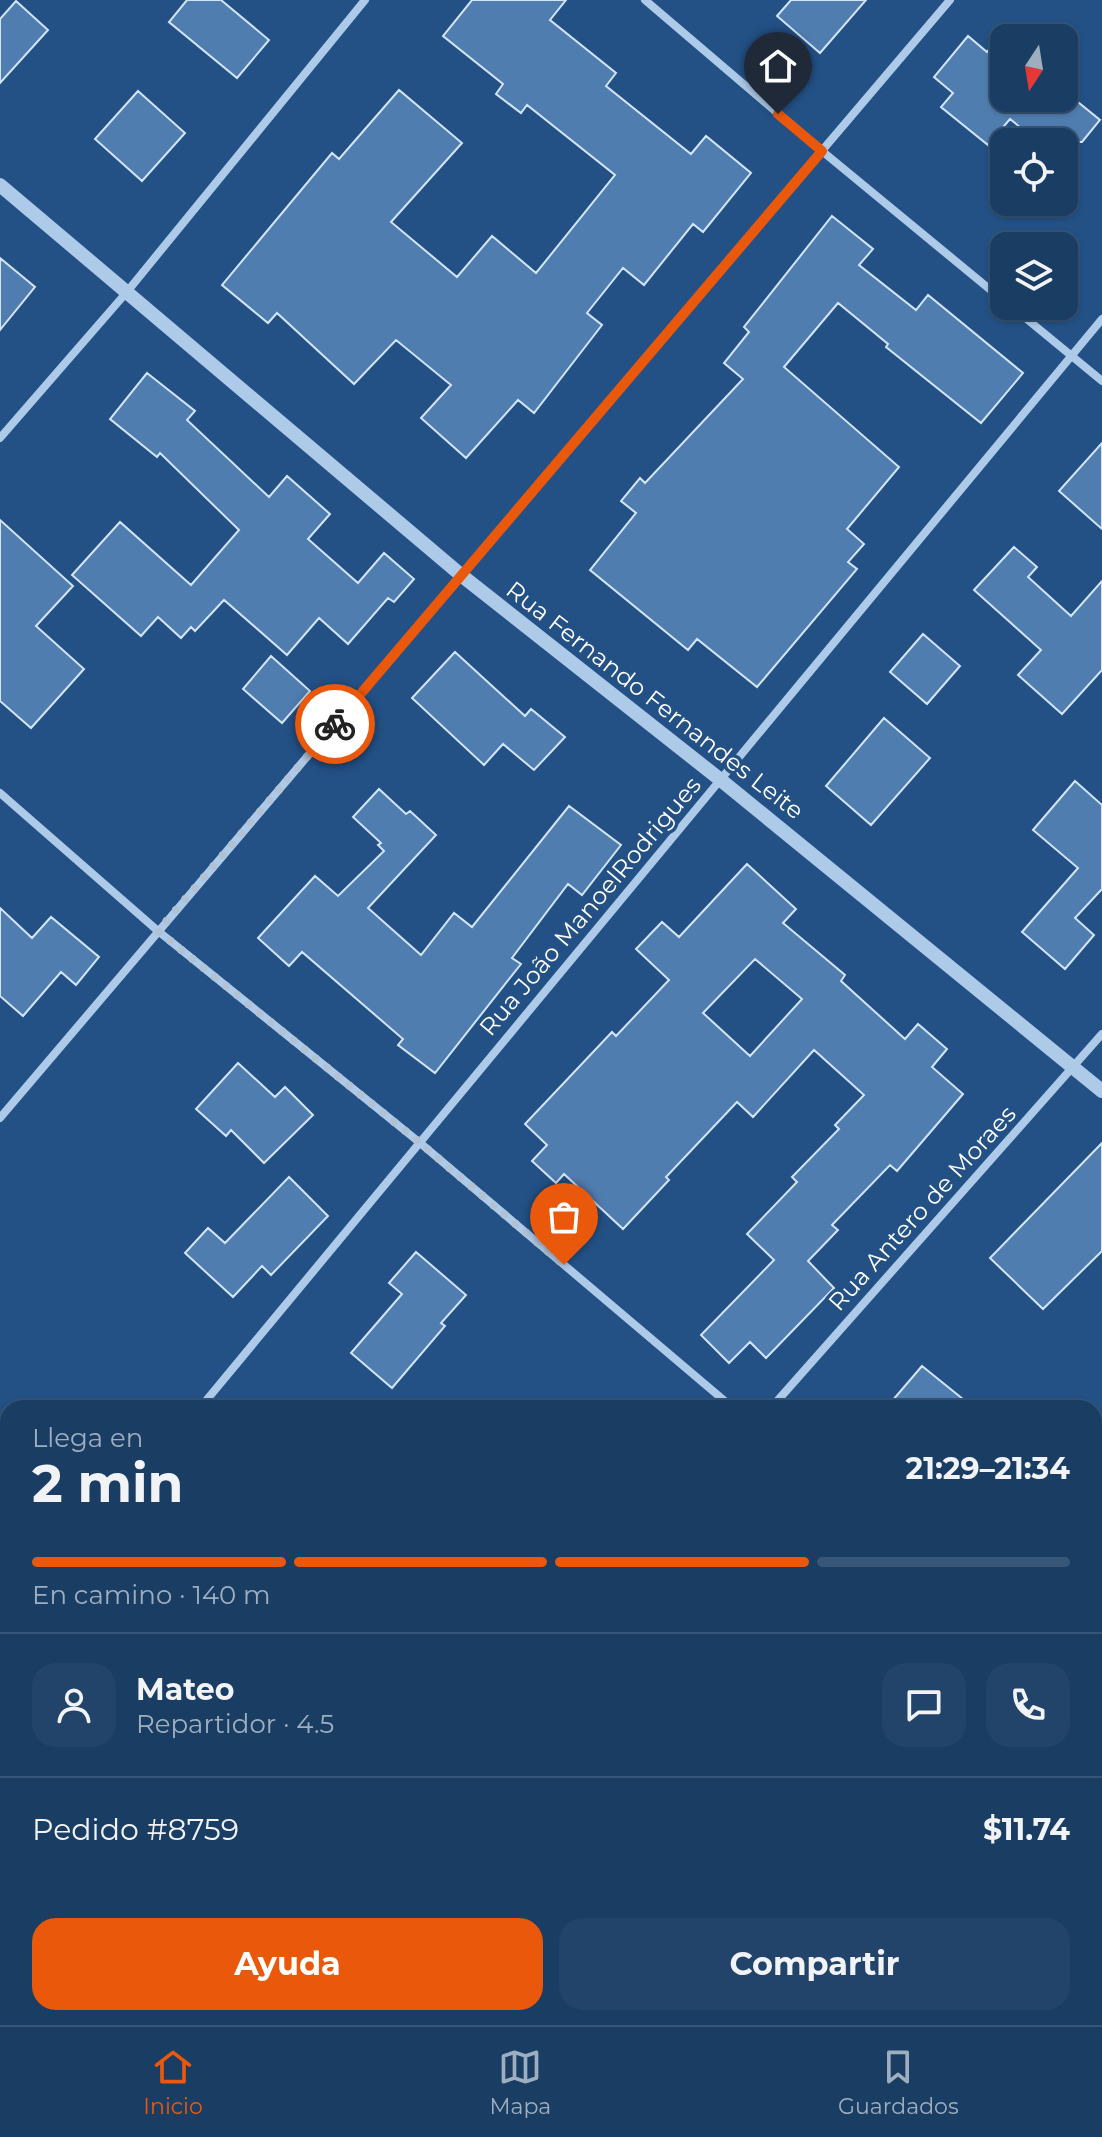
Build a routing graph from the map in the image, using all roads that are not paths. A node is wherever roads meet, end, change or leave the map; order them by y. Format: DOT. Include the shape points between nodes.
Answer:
graph roads {
  1 [pos="365,0"];
  2 [pos="645,0"];
  3 [pos="950,0"];
  4 [pos="822,151"];
  5 [pos="0,185"];
  6 [pos="990,289"];
  7 [pos="126,293"];
  8 [pos="1102,319"];
  9 [pos="1028,320"];
  10 [pos="1071,356"];
  11 [pos="1102,381"];
  12 [pos="0,438"];
  13 [pos="461,575"];
  14 [pos="722,781"];
  15 [pos="0,793"];
  16 [pos="158,931"];
  17 [pos="1102,1034"];
  18 [pos="1075,1066"];
  19 [pos="1102,1091"];
  20 [pos="0,1118"];
  21 [pos="419,1142"];
  22 [pos="207,1400"];
  23 [pos="724,1400"];
  24 [pos="778,1400"];
  1 -- 7 [label="street"];
  2 -- 4 [label="street"];
  3 -- 4 [label="street"];
  4 -- 6 [label="street"];
  4 -- 13 [label="street"];
  5 -- 7 [label="street, Rua Fernando Fernandes Leite"];
  7 -- 12 [label="street"];
  7 -- 13 [label="street, Rua Fernando Fernandes Leite"];
  8 -- 10 [label="street, Rua João ManoelRodrigues"];
  9 -- 10 [label="street"];
  10 -- 11 [label="street"];
  10 -- 14 [label="street, Rua João ManoelRodrigues"];
  13 -- 14 [label="street, Rua Fernando Fernandes Leite"];
  13 -- 16 [label="street"];
  14 -- 18 [label="street, Rua Fernando Fernandes Leite"];
  14 -- 21 [label="street, Rua João ManoelRodrigues"];
  15 -- 16 [label="street"];
  16 -- 20 [label="street"];
  16 -- 21 [label="street"];
  17 -- 18 [label="street, Rua Antero de Moraes"];
  18 -- 19 [label="street, Rua Fernando Fernandes Leite"];
  18 -- 24 [label="street, Rua Antero de Moraes"];
  21 -- 22 [label="street, Rua João ManoelRodrigues"];
  21 -- 23 [label="street"];
}
